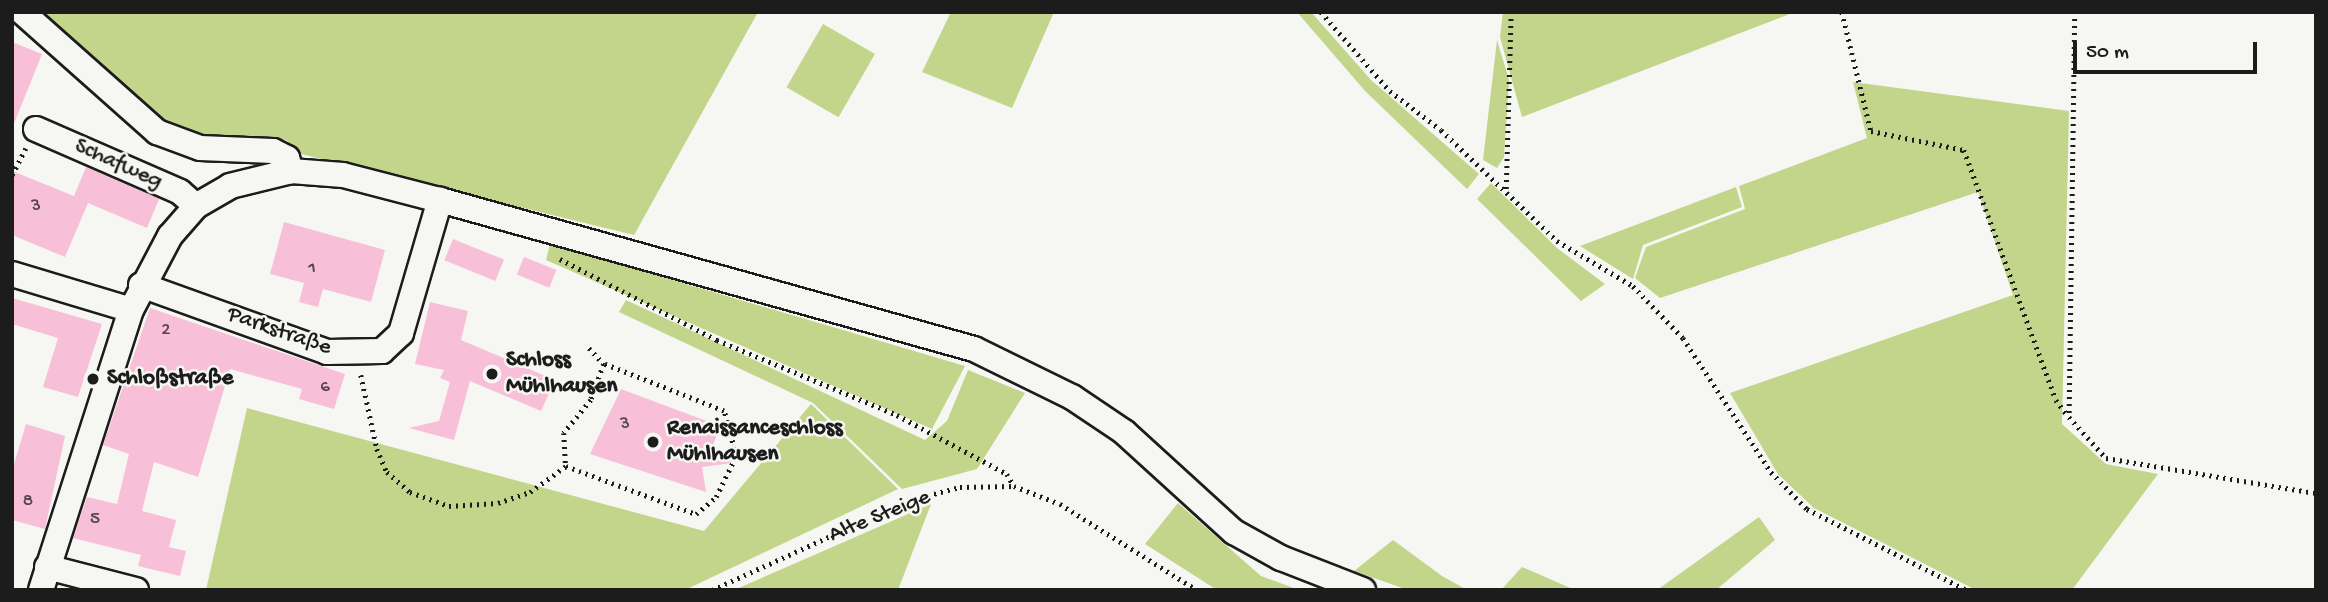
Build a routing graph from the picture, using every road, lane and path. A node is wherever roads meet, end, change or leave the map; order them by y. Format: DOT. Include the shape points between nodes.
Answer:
graph roads {
  1 [pos="22,12"];
  2 [pos="1321,12"];
  3 [pos="1511,12"];
  4 [pos="1842,12"];
  5 [pos="2075,12"];
  6 [pos="36,129"];
  7 [pos="291,171"];
  8 [pos="1506,189"];
  9 [pos="440,200"];
  10 [pos="196,206"];
  11 [pos="531,227"];
  12 [pos="12,274"];
  13 [pos="141,285"];
  14 [pos="131,310"];
  15 [pos="589,348"];
  16 [pos="359,356"];
  17 [pos="604,364"];
  18 [pos="2069,417"];
  19 [pos="566,466"];
  20 [pos="1014,486"];
  21 [pos="2316,493"];
  22 [pos="44,578"];
  23 [pos="135,590"];
  24 [pos="712,590"];
  25 [pos="1197,590"];
  26 [pos="1363,590"];
  27 [pos="1967,590"];
  1 -- 7 [label="street" via="157,132 200,148 273,151 287,158"];
  2 -- 8 [label="path" via="1390,92"];
  3 -- 8 [label="path"];
  4 -- 18 [label="path" via="1871,131 1964,150 2056,401"];
  5 -- 18 [label="path"];
  6 -- 10 [label="street, Schafweg" via="180,192"];
  7 -- 9 [label="street" via="343,175"];
  7 -- 10 [label="street" via="248,179"];
  8 -- 27 [label="path" via="1557,241 1633,286 1683,338 1771,472 1807,509"];
  9 -- 11 [label="street"];
  9 -- 16 [label="street, Parkstraße" via="401,333 382,351"];
  10 -- 13 [label="street" via="170,236"];
  11 -- 20 [label="path" via="563,262 717,340 897,415 1007,474"];
  11 -- 26 [label="street" via="934,336 1008,364 1124,432 1234,531 1281,558"];
  12 -- 14 [label="street"];
  13 -- 14 [label="street"];
  13 -- 16 [label="street, Parkstraße" via="327,352"];
  14 -- 22 [label="street"];
  15 -- 17 [label="path"];
  16 -- 19 [label="path" via="377,449 387,472 410,492 449,506 498,503 530,492"];
  17 -- 19 [label="path" via="591,400 564,433"];
  17 -- 19 [label="path" via="724,411 736,456 716,497 696,514"];
  18 -- 21 [label="path" via="2106,458"];
  20 -- 24 [label="path, Alte Steige" via="961,486 907,501"];
  20 -- 25 [label="path, Alte Steige" via="1060,504"];
  22 -- 23 [label="street"];
}
